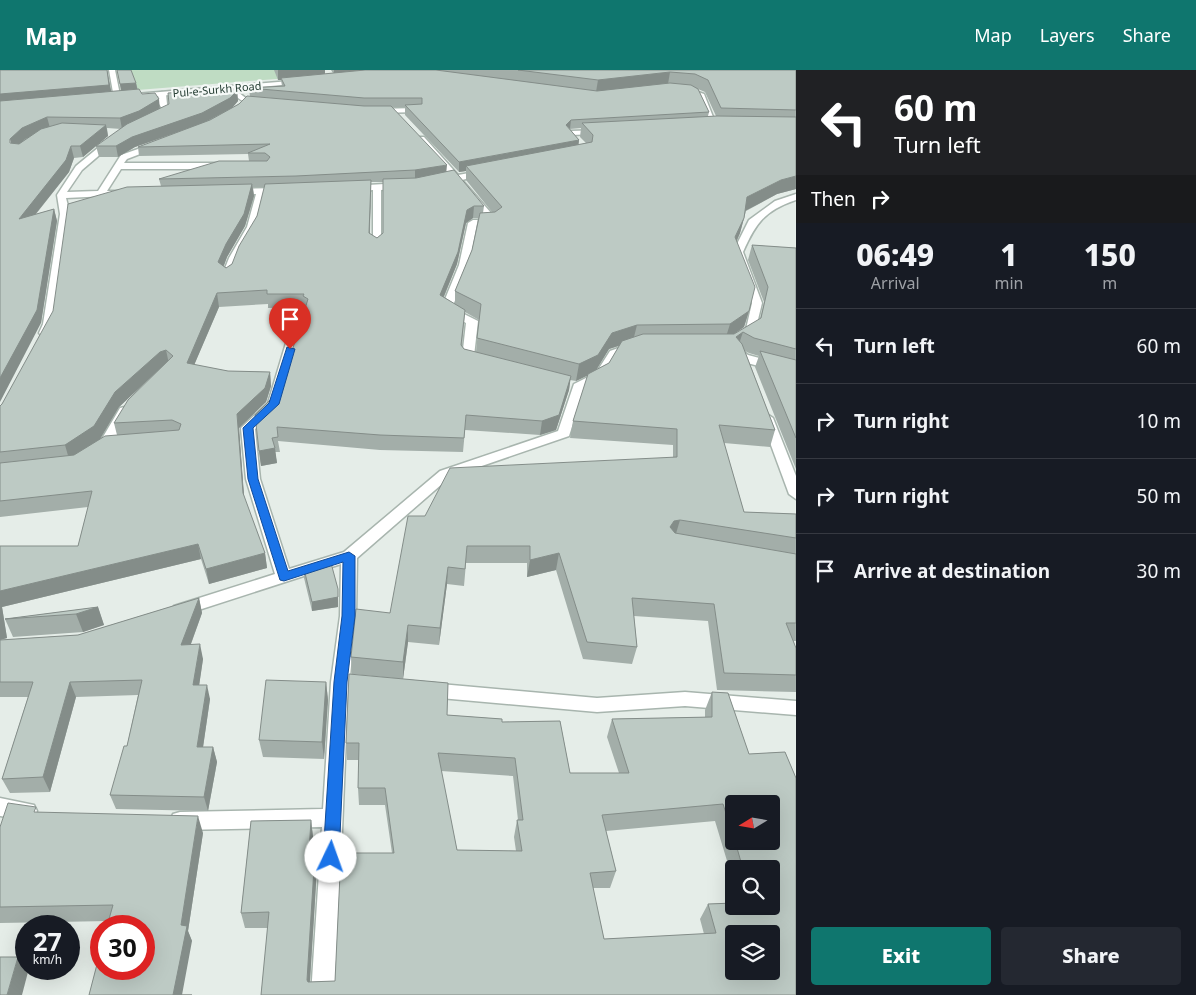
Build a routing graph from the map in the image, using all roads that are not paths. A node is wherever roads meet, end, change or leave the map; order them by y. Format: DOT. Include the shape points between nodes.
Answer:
graph roads {
  1 [pos="112,70"];
  2 [pos="314,81"];
  3 [pos="230,88"];
  4 [pos="675,88"];
  5 [pos="162,94"];
  6 [pos="118,98"];
  7 [pos="108,99"];
  8 [pos="245,101"];
  9 [pos="275,104"];
  10 [pos="240,109"];
  11 [pos="418,110"];
  12 [pos="364,111"];
  13 [pos="144,124"];
  14 [pos="704,126"];
  15 [pos="413,130"];
  16 [pos="608,131"];
  17 [pos="112,132"];
  18 [pos="166,140"];
  19 [pos="576,140"];
  20 [pos="117,166"];
  21 [pos="235,166"];
  22 [pos="493,172"];
  23 [pos="458,178"];
  24 [pos="432,183"];
  25 [pos="415,185"];
  26 [pos="377,188"];
  27 [pos="342,189"];
  28 [pos="261,191"];
  29 [pos="288,191"];
  30 [pos="221,192"];
  31 [pos="101,193"];
  32 [pos="131,193"];
  33 [pos="61,195"];
  34 [pos="796,197"];
  35 [pos="376,246"];
  36 [pos="227,276"];
  37 [pos="301,313"];
  38 [pos="40,342"];
  39 [pos="647,345"];
  40 [pos="744,358"];
  41 [pos="486,362"];
  42 [pos="796,372"];
  43 [pos="751,376"];
  44 [pos="132,404"];
  45 [pos="762,404"];
  46 [pos="122,444"];
  47 [pos="104,445"];
  48 [pos="89,455"];
  49 [pos="796,494"];
  50 [pos="349,556"];
  51 [pos="284,577"];
  52 [pos="165,614"];
  53 [pos="340,682"];
  54 [pos="390,687"];
  55 [pos="409,688"];
  56 [pos="796,708"];
  57 [pos="0,807"];
  58 [pos="49,814"];
  59 [pos="333,818"];
  60 [pos="156,821"];
  61 [pos="324,995"];
  1 -- 6 [label="street"];
  2 -- 3 [label="street, Pul-e-Surkh Road"];
  3 -- 5 [label="street, Pul-e-Surkh Road"];
  3 -- 8 [label="street"];
  4 -- 14 [label="street" via="692,90 701,96 718,126"];
  5 -- 6 [label="street, Pul-e-Surkh Road"];
  5 -- 13 [label="street" via="167,110 160,118"];
  6 -- 7 [label="street, Pul-e-Surkh Road"];
  8 -- 9 [label="street"];
  8 -- 10 [label="street"];
  11 -- 12 [label="street" via="397,114"];
  15 -- 23 [label="street"];
  16 -- 19 [label="street" via="570,133"];
  17 -- 33 [label="street" via="122,134 79,168"];
  18 -- 20 [label="street" via="124,157"];
  20 -- 21 [label="street"];
  20 -- 31 [label="street"];
  22 -- 23 [label="street"];
  23 -- 24 [label="street"];
  23 -- 41 [label="street" via="494,222 473,223 464,265 446,309 472,321 468,358"];
  25 -- 26 [label="street"];
  26 -- 27 [label="street"];
  26 -- 35 [label="street"];
  28 -- 29 [label="street"];
  28 -- 30 [label="street"];
  28 -- 36 [label="street" via="252,227"];
  31 -- 32 [label="street"];
  31 -- 33 [label="street"];
  33 -- 38 [label="street" via="65,214 51,315"];
  34 -- 40 [label="street" via="778,203 752,222 738,252 757,303 751,330 724,345"];
  37 -- 51 [label="street" via="274,404 248,428 253,479"];
  39 -- 50 [label="street" via="638,344 614,353 600,375 573,386 564,434 445,474"];
  40 -- 42 [label="street"];
  40 -- 43 [label="street"];
  44 -- 47 [label="street"];
  45 -- 49 [label="street"];
  46 -- 47 [label="street"];
  47 -- 48 [label="street"];
  50 -- 51 [label="street"];
  50 -- 53 [label="street" via="348,616"];
  51 -- 52 [label="street"];
  53 -- 54 [label="street"];
  53 -- 59 [label="street"];
  55 -- 56 [label="street" via="597,706 685,699"];
  57 -- 58 [label="street"];
  59 -- 60 [label="street"];
  59 -- 61 [label="street"];
}
